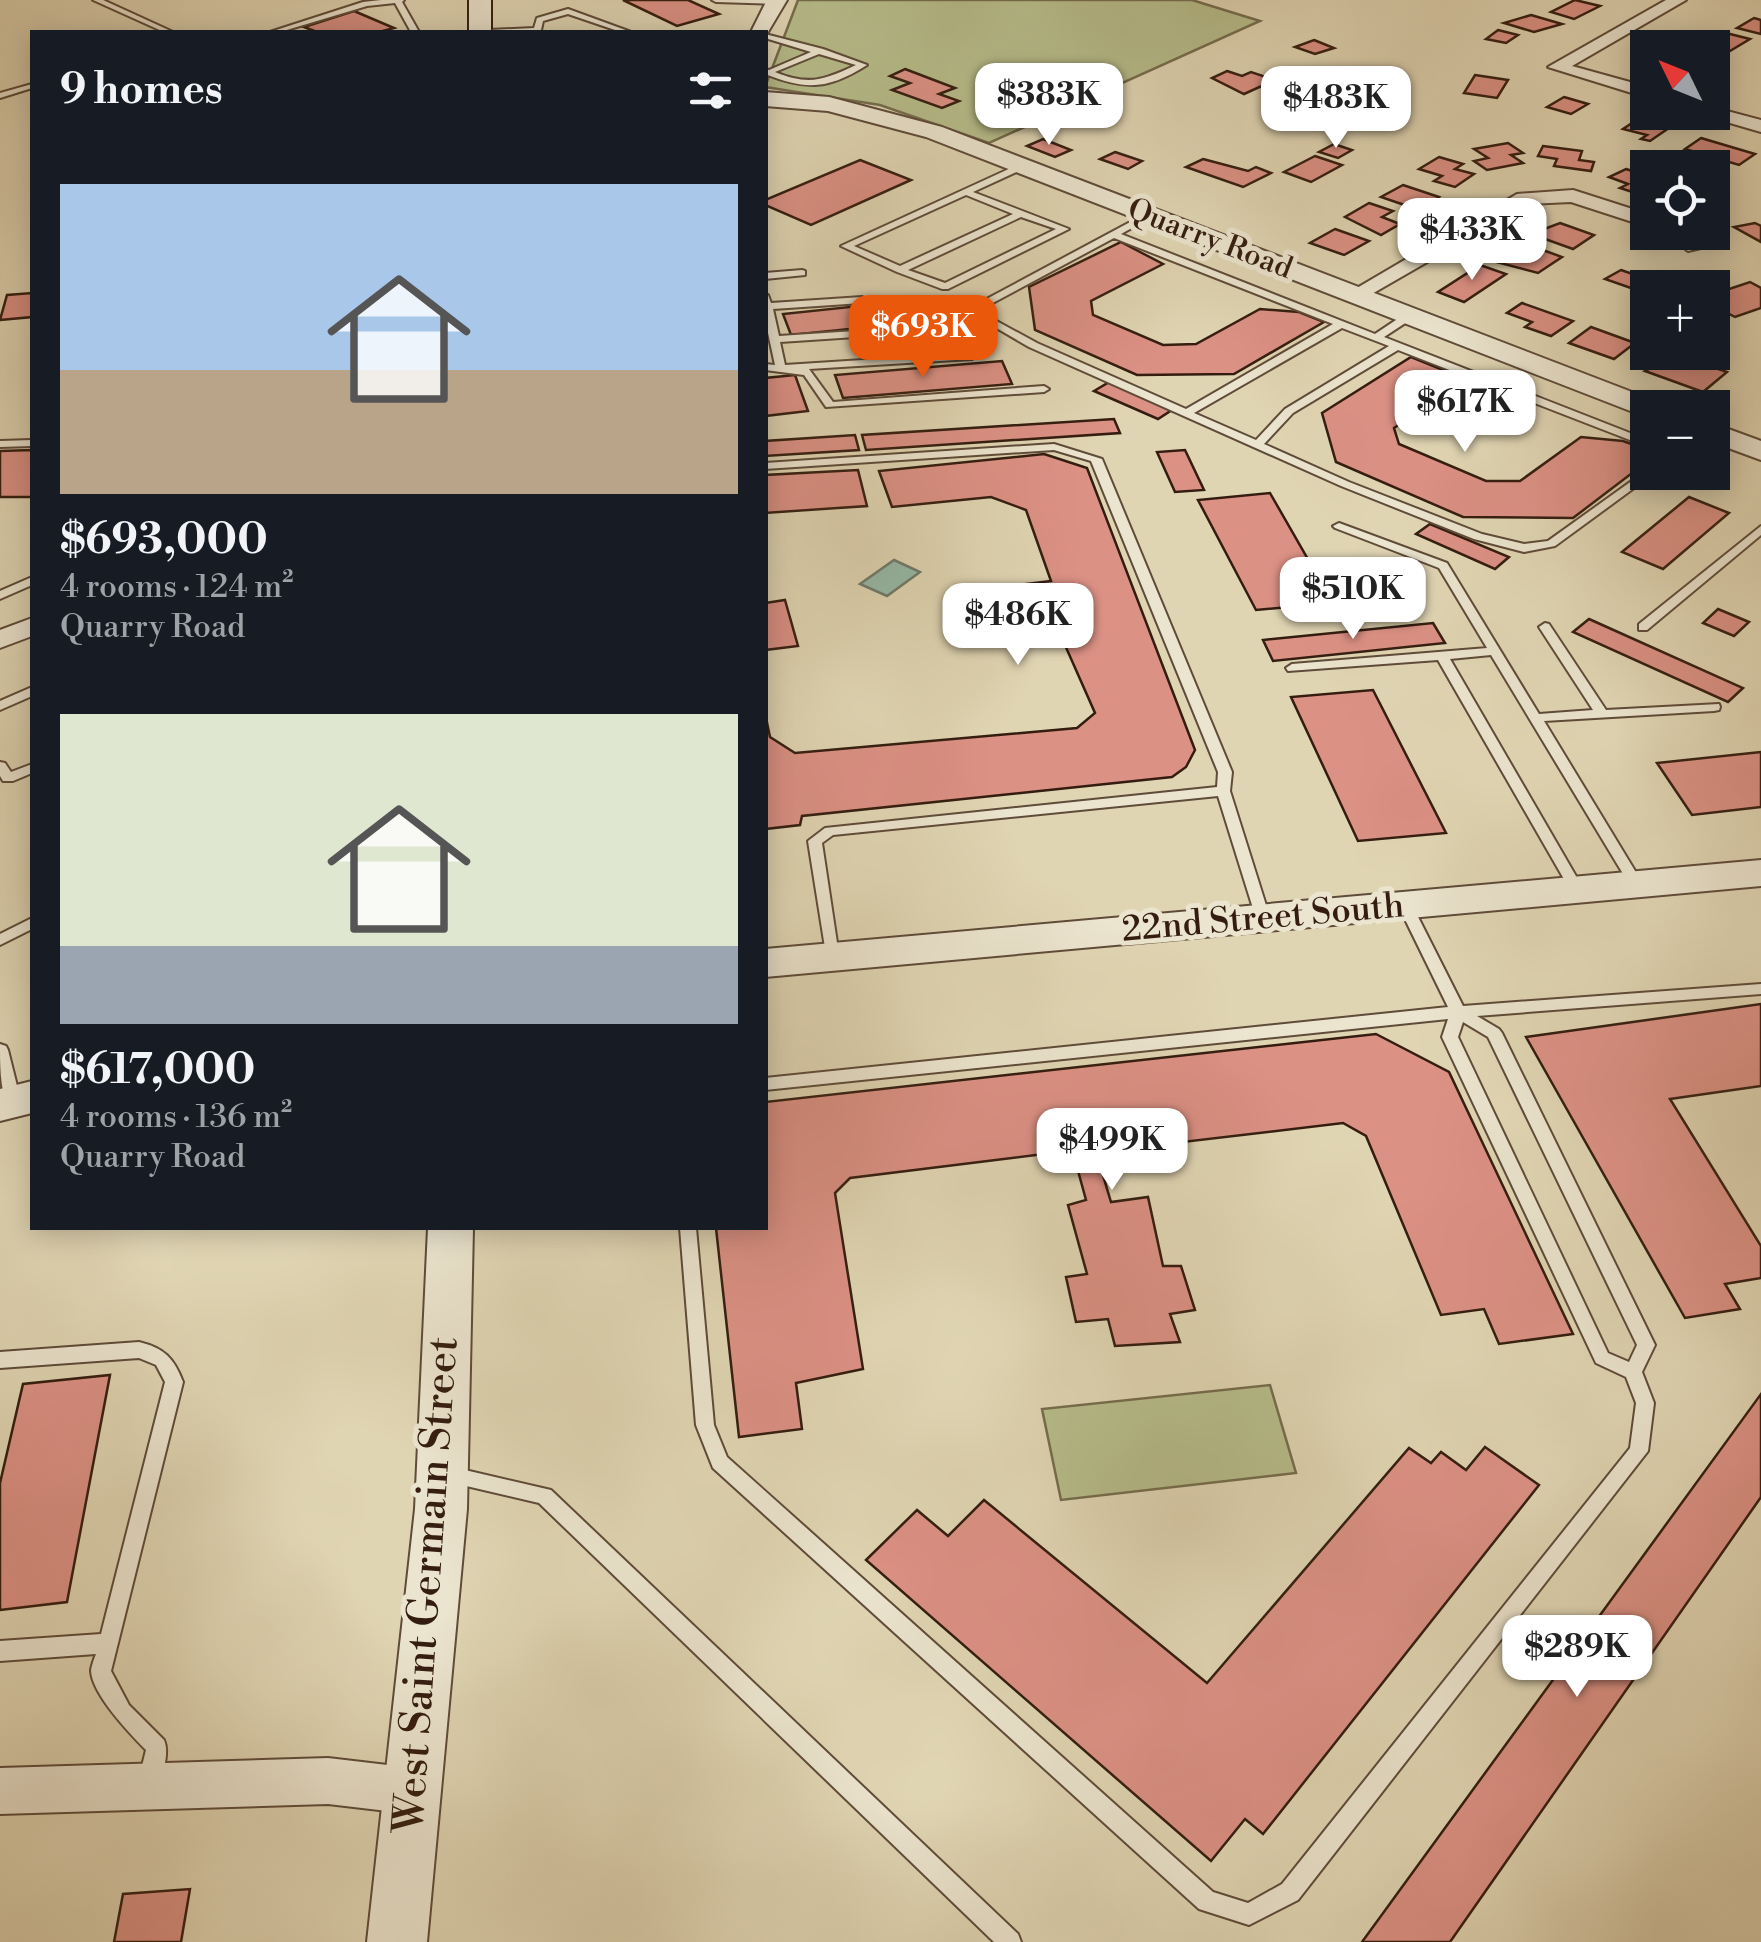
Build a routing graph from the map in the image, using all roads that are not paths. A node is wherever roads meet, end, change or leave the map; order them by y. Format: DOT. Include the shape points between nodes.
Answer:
graph roads {
  1 [pos="97,0"];
  2 [pos="480,0"];
  3 [pos="716,0"];
  4 [pos="1678,0"];
  5 [pos="399,1"];
  6 [pos="776,1"];
  7 [pos="164,30"];
  8 [pos="281,30"];
  9 [pos="415,30"];
  10 [pos="480,30"];
  11 [pos="541,30"];
  12 [pos="622,30"];
  13 [pos="765,30"];
  14 [pos="768,35"];
  15 [pos="820,51"];
  16 [pos="768,71"];
  17 [pos="30,87"];
  18 [pos="1630,89"];
  19 [pos="0,96"];
  20 [pos="768,99"];
  21 [pos="1730,117"];
  22 [pos="1761,126"];
  23 [pos="1022,166"];
  24 [pos="966,192"];
  25 [pos="1021,214"];
  26 [pos="1150,216"];
  27 [pos="1630,216"];
  28 [pos="1114,235"];
  29 [pos="900,270"];
  30 [pos="802,273"];
  31 [pos="768,276"];
  32 [pos="1356,295"];
  33 [pos="862,300"];
  34 [pos="768,301"];
  35 [pos="768,311"];
  36 [pos="1409,316"];
  37 [pos="1341,324"];
  38 [pos="932,328"];
  39 [pos="1374,338"];
  40 [pos="774,340"];
  41 [pos="1396,346"];
  42 [pos="972,356"];
  43 [pos="768,367"];
  44 [pos="780,368"];
  45 [pos="1044,388"];
  46 [pos="1630,401"];
  47 [pos="1188,412"];
  48 [pos="1630,437"];
  49 [pos="1730,439"];
  50 [pos="30,443"];
  51 [pos="1259,443"];
  52 [pos="0,444"];
  53 [pos="1761,451"];
  54 [pos="768,466"];
  55 [pos="1630,487"];
  56 [pos="1338,526"];
  57 [pos="1761,529"];
  58 [pos="30,582"];
  59 [pos="0,596"];
  60 [pos="1643,626"];
  61 [pos="30,627"];
  62 [pos="1545,628"];
  63 [pos="0,640"];
  64 [pos="1494,650"];
  65 [pos="1442,656"];
  66 [pos="1292,668"];
  67 [pos="30,692"];
  68 [pos="0,706"];
  69 [pos="1714,707"];
  70 [pos="1602,714"];
  71 [pos="1535,718"];
  72 [pos="0,766"];
  73 [pos="30,769"];
  74 [pos="1223,791"];
  75 [pos="1761,873"];
  76 [pos="1636,884"];
  77 [pos="1577,890"];
  78 [pos="1405,905"];
  79 [pos="1264,918"];
  80 [pos="30,924"];
  81 [pos="0,940"];
  82 [pos="832,956"];
  83 [pos="768,963"];
  84 [pos="1761,989"];
  85 [pos="1458,1012"];
  86 [pos="0,1050"];
  87 [pos="768,1084"];
  88 [pos="15,1102"];
  89 [pos="450,1230"];
  90 [pos="688,1230"];
  91 [pos="0,1360"];
  92 [pos="1633,1372"];
  93 [pos="443,1473"];
  94 [pos="108,1643"];
  95 [pos="0,1651"];
  96 [pos="148,1786"];
  97 [pos="0,1791"];
  98 [pos="413,1791"];
  99 [pos="397,1942"];
  100 [pos="1010,1942"];
  1 -- 7 [label="lane"];
  2 -- 10 [label="main road"];
  3 -- 6 [label="lane"];
  4 -- 18 [label="street" via="1557,67"];
  5 -- 8 [label="lane"];
  5 -- 9 [label="lane"];
  6 -- 13 [label="street"];
  11 -- 12 [label="lane" via="540,20 568,11"];
  14 -- 15 [label="lane"];
  15 -- 16 [label="lane"];
  15 -- 16 [label="lane" via="862,68 821,84"];
  17 -- 19 [label="lane"];
  20 -- 23 [label="street, Quarry Road" via="829,104 934,132"];
  21 -- 22 [label="street"];
  23 -- 24 [label="lane"];
  23 -- 26 [label="street, Quarry Road"];
  24 -- 25 [label="lane"];
  24 -- 29 [label="lane" via="846,246"];
  25 -- 29 [label="lane"];
  25 -- 29 [label="lane" via="1064,229 944,286"];
  26 -- 28 [label="lane"];
  26 -- 32 [label="street, Quarry Road"];
  27 -- 32 [label="street" via="1573,196 1524,198"];
  28 -- 37 [label="lane"];
  28 -- 47 [label="lane" via="984,304 986,318"];
  30 -- 31 [label="lane"];
  32 -- 36 [label="street, Quarry Road"];
  33 -- 34 [label="lane"];
  35 -- 40 [label="lane"];
  36 -- 39 [label="lane"];
  36 -- 46 [label="street, Quarry Road"];
  37 -- 39 [label="lane"];
  37 -- 47 [label="lane"];
  38 -- 40 [label="lane"];
  39 -- 41 [label="lane"];
  40 -- 44 [label="lane"];
  41 -- 48 [label="lane"];
  41 -- 51 [label="lane" via="1289,411"];
  42 -- 44 [label="lane"];
  43 -- 44 [label="lane"];
  44 -- 45 [label="lane" via="814,377 830,405"];
  47 -- 51 [label="lane"];
  49 -- 53 [label="street"];
  50 -- 52 [label="lane"];
  51 -- 55 [label="lane" via="1412,511 1524,548 1551,544"];
  54 -- 74 [label="lane" via="1054,447 1096,459 1211,732 1225,772"];
  56 -- 64 [label="lane" via="1443,566"];
  57 -- 60 [label="lane"];
  58 -- 59 [label="lane"];
  61 -- 63 [label="street"];
  62 -- 70 [label="lane"];
  64 -- 65 [label="lane"];
  64 -- 71 [label="lane"];
  65 -- 66 [label="lane"];
  65 -- 77 [label="lane"];
  67 -- 68 [label="lane"];
  69 -- 70 [label="lane"];
  70 -- 71 [label="lane"];
  71 -- 76 [label="lane"];
  72 -- 73 [label="lane" via="8,778"];
  74 -- 79 [label="lane"];
  74 -- 82 [label="lane" via="830,830 815,841"];
  75 -- 76 [label="street, 22nd Street South"];
  76 -- 77 [label="street, 22nd Street South"];
  77 -- 78 [label="street, 22nd Street South"];
  78 -- 79 [label="street, 22nd Street South"];
  78 -- 85 [label="lane"];
  79 -- 82 [label="street, 22nd Street South"];
  80 -- 81 [label="lane"];
  82 -- 83 [label="street, 22nd Street South"];
  84 -- 85 [label="lane"];
  85 -- 87 [label="lane"];
  85 -- 92 [label="lane" via="1450,1037 1602,1358"];
  85 -- 92 [label="lane" via="1494,1033 1646,1345"];
  86 -- 88 [label="lane"];
  89 -- 93 [label="street, West Saint Germain Street"];
  90 -- 92 [label="lane" via="705,1425 720,1462 1207,1901 1248,1914 1290,1892 1639,1452 1644,1404"];
  91 -- 94 [label="lane" via="140,1350 168,1362 174,1382"];
  93 -- 98 [label="street, West Saint Germain Street"];
  93 -- 100 [label="lane" via="544,1496"];
  94 -- 95 [label="lane"];
  94 -- 96 [label="lane" via="101,1672 122,1712 157,1747"];
  96 -- 97 [label="street"];
  96 -- 98 [label="street" via="328,1781"];
  98 -- 99 [label="street, West Saint Germain Street"];
}
